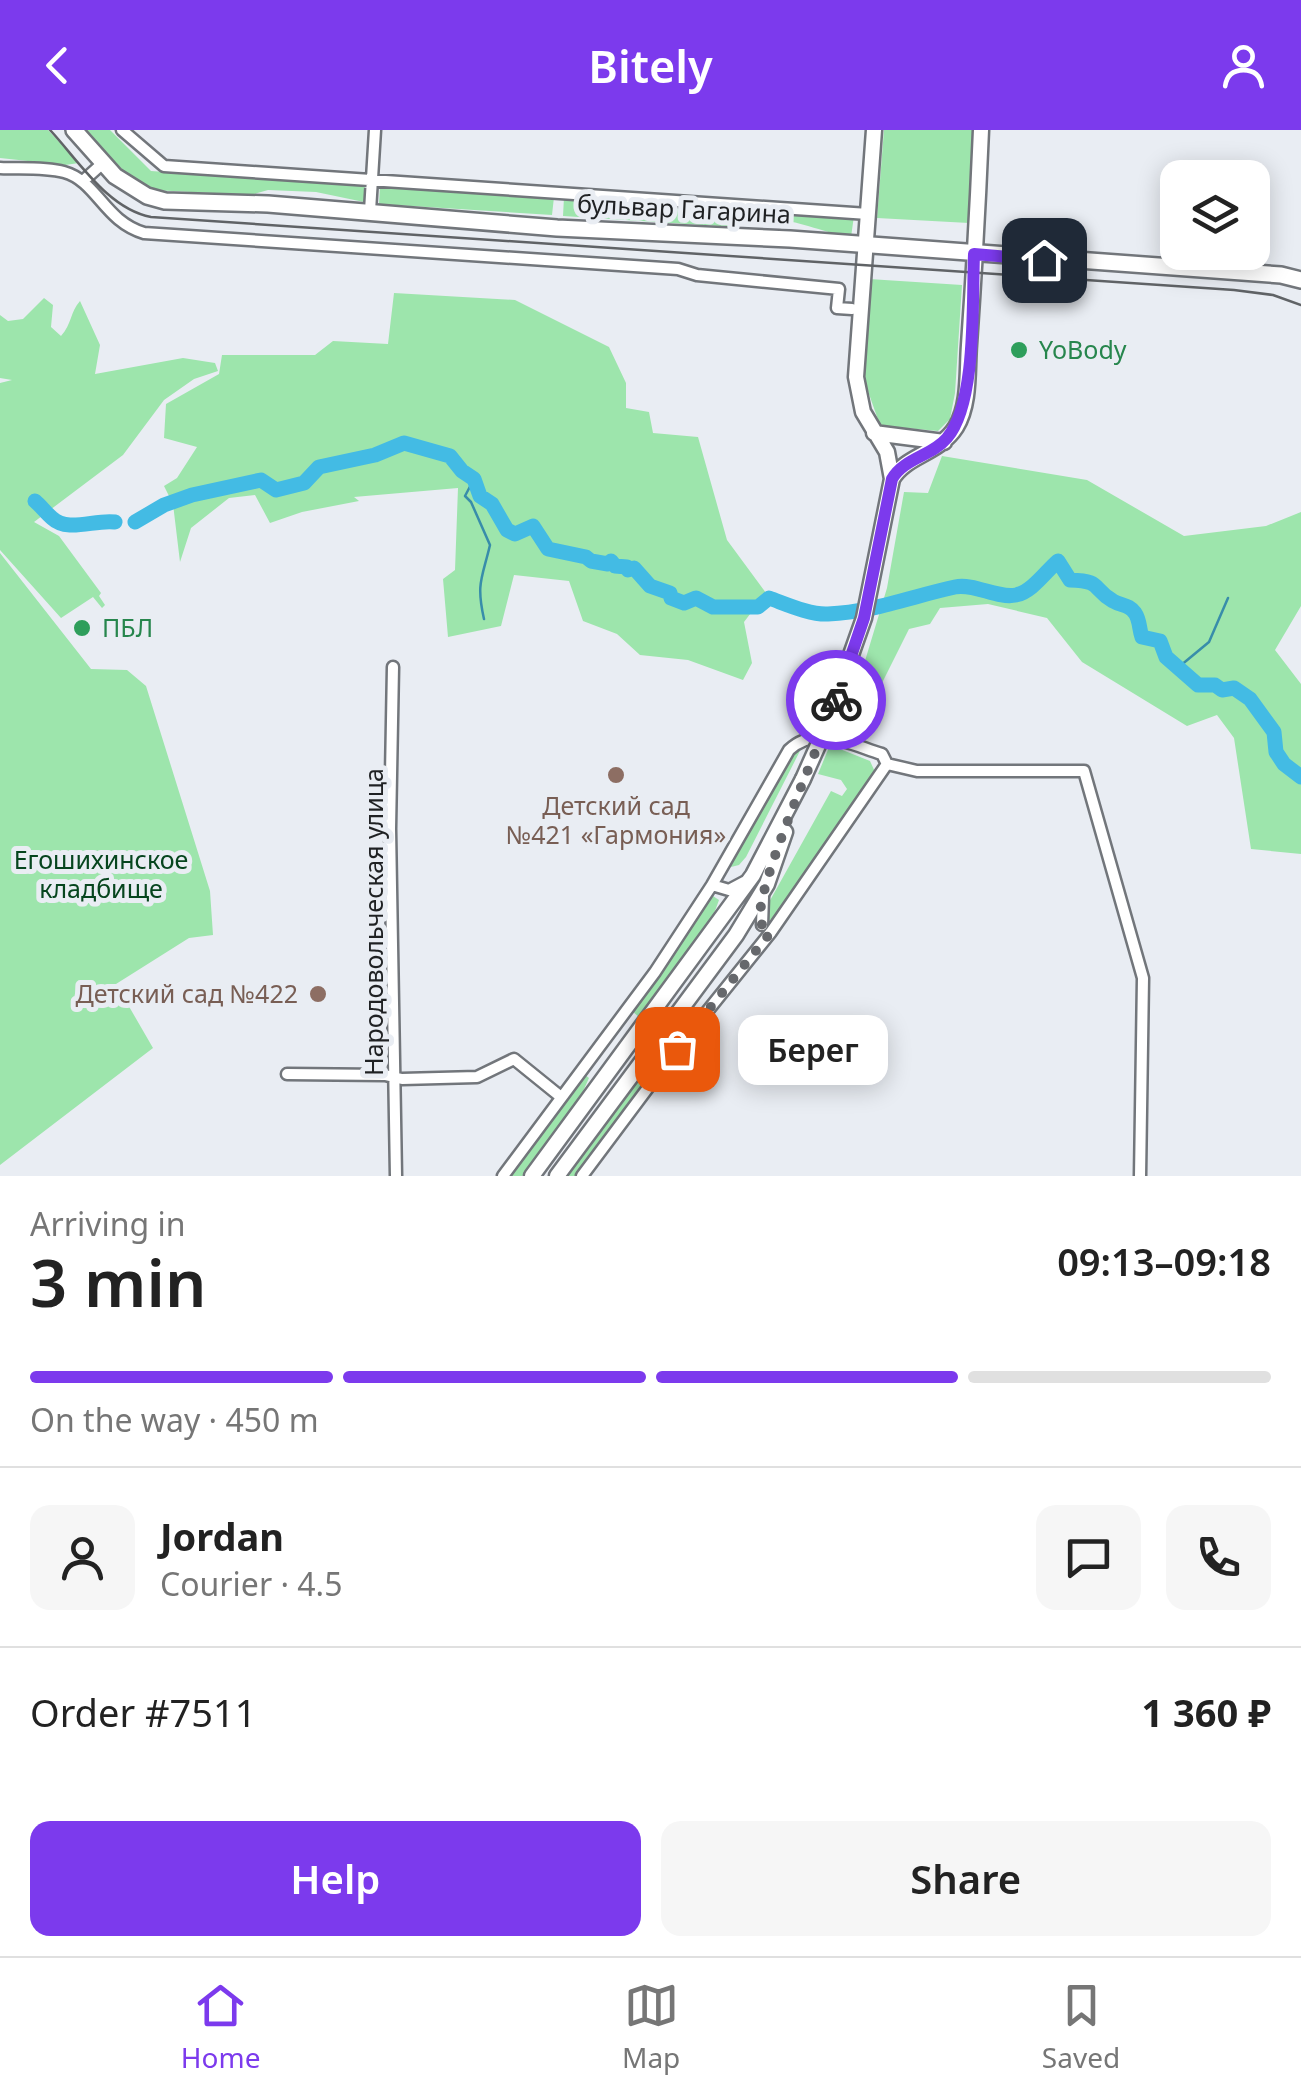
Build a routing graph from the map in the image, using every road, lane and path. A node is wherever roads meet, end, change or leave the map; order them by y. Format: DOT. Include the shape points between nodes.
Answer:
graph roads {
  1 [pos="74,130"];
  2 [pos="122,130"];
  3 [pos="375,130"];
  4 [pos="874,130"];
  5 [pos="980,130"];
  6 [pos="103,162"];
  7 [pos="0,168"];
  8 [pos="372,180"];
  9 [pos="82,182"];
  10 [pos="370,211"];
  11 [pos="868,214"];
  12 [pos="866,246"];
  13 [pos="974,254"];
  14 [pos="1301,280"];
  15 [pos="852,310"];
  16 [pos="874,433"];
  17 [pos="944,442"];
  18 [pos="892,479"];
  19 [pos="393,667"];
  20 [pos="888,764"];
  21 [pos="803,779"];
  22 [pos="753,875"];
  23 [pos="767,884"];
  24 [pos="718,887"];
  25 [pos="718,925"];
  26 [pos="766,929"];
  27 [pos="736,934"];
  28 [pos="287,1074"];
  29 [pos="394,1077"];
  30 [pos="561,1098"];
  31 [pos="396,1176"];
  32 [pos="503,1176"];
  33 [pos="532,1176"];
  34 [pos="557,1176"];
  35 [pos="582,1176"];
  36 [pos="1140,1176"];
  1 -- 6 [label="main road, бульвар Гагарина"];
  2 -- 8 [label="street, бульвар Гагарина" via="164,166"];
  3 -- 8 [label="street"];
  4 -- 11 [label="main road"];
  5 -- 13 [label="main road"];
  6 -- 9 [label="street"];
  6 -- 10 [label="main road, бульвар Гагарина" via="130,187 165,201"];
  7 -- 9 [label="street" via="64,172"];
  8 -- 10 [label="street"];
  8 -- 11 [label="street, бульвар Гагарина"];
  9 -- 15 [label="street" via="122,225 144,233 678,269 839,289 837,308"];
  10 -- 12 [label="main road, бульвар Гагарина"];
  11 -- 12 [label="main road"];
  12 -- 13 [label="main road, бульвар Гагарина"];
  12 -- 16 [label="main road" via="856,377"];
  13 -- 14 [label="main road, бульвар Гагарина"];
  13 -- 17 [label="main road" via="965,400"];
  16 -- 17 [label="main road"];
  16 -- 18 [label="main road" via="887,452"];
  17 -- 18 [label="main road"];
  18 -- 21 [label="main road, bridge" via="864,618"];
  19 -- 29 [label="street, Народовольческая улица"];
  20 -- 24 [label="street" via="882,754 826,737 796,744"];
  20 -- 26 [label="street"];
  20 -- 36 [label="street" via="918,771 1084,771 1143,978"];
  21 -- 22 [label="main road"];
  21 -- 23 [label="main road"];
  22 -- 24 [label="street" via="740,885"];
  22 -- 25 [label="main road"];
  23 -- 26 [label="street" via="760,909"];
  23 -- 27 [label="main road"];
  24 -- 25 [label="street" via="725,908"];
  24 -- 30 [label="street"];
  25 -- 33 [label="main road"];
  26 -- 27 [label="street" via="750,926"];
  26 -- 35 [label="street"];
  27 -- 34 [label="main road"];
  28 -- 29 [label="street"];
  29 -- 30 [label="street" via="478,1077 514,1059"];
  29 -- 31 [label="street, Народовольческая улица"];
  30 -- 32 [label="street"];
}
